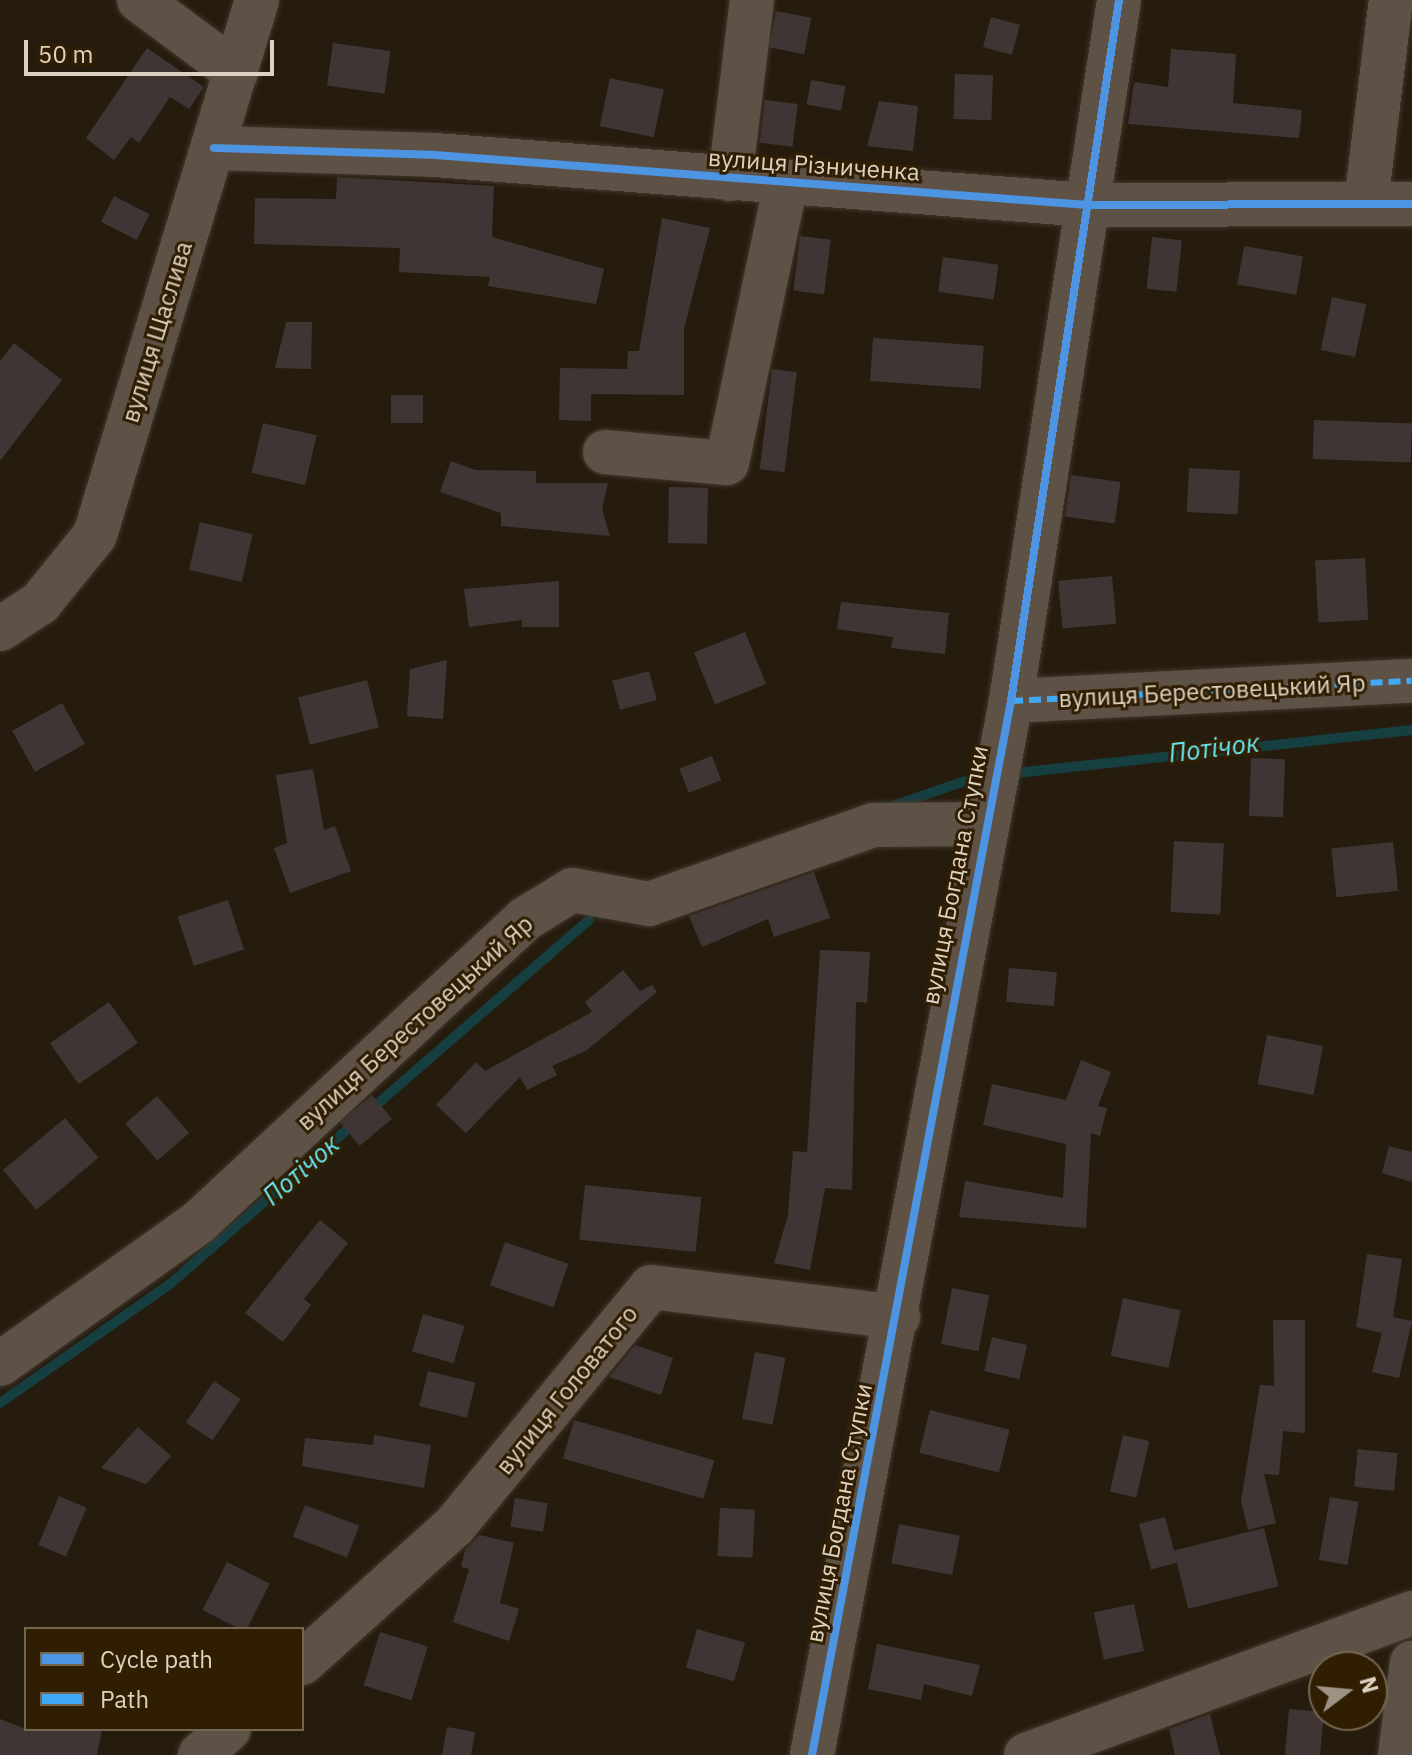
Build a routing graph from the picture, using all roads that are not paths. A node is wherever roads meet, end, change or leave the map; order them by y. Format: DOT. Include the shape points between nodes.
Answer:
graph roads {
  1 [pos="139,0"];
  2 [pos="257,0"];
  3 [pos="752,0"];
  4 [pos="1119,0"];
  5 [pos="1391,0"];
  6 [pos="236,72"];
  7 [pos="214,148"];
  8 [pos="730,179"];
  9 [pos="786,183"];
  10 [pos="1366,203"];
  11 [pos="1412,204"];
  12 [pos="1088,205"];
  13 [pos="605,452"];
  14 [pos="0,629"];
  15 [pos="1412,681"];
  16 [pos="1011,701"];
  17 [pos="983,824"];
  18 [pos="898,1317"];
  19 [pos="0,1364"];
  20 [pos="1412,1613"];
  21 [pos="304,1661"];
  22 [pos="1412,1663"];
  23 [pos="227,1731"];
  24 [pos="200,1755"];
  25 [pos="812,1755"];
  26 [pos="1026,1755"];
  27 [pos="1400,1755"];
  1 -- 6 [label="street"];
  2 -- 6 [label="street, вулиця Щаслива"];
  3 -- 8 [label="street"];
  4 -- 12 [label="street, вулиця Богдана Ступки"];
  5 -- 10 [label="street"];
  6 -- 7 [label="street, вулиця Щаслива"];
  7 -- 8 [label="street, вулиця Різниченка" via="435,155"];
  7 -- 14 [label="street, вулиця Щаслива" via="95,535 40,603"];
  8 -- 9 [label="street, вулиця Різниченка"];
  9 -- 12 [label="street, вулиця Різниченка"];
  9 -- 13 [label="street, вулиця Різниченка" via="727,463"];
  10 -- 11 [label="street, вулиця Різниченка"];
  10 -- 12 [label="street, вулиця Різниченка"];
  12 -- 16 [label="street, вулиця Богдана Ступки"];
  15 -- 16 [label="street, вулиця Берестовецький Яр"];
  16 -- 17 [label="street, вулиця Богдана Ступки"];
  17 -- 18 [label="street, вулиця Богдана Ступки"];
  17 -- 19 [label="street, вулиця Берестовецький Яр" via="873,825 649,904 572,890 525,919 199,1222"];
  18 -- 21 [label="street, вулиця Головатого" via="651,1287 455,1525"];
  18 -- 25 [label="street, вулиця Богдана Ступки"];
  20 -- 26 [label="street"];
  22 -- 27 [label="street"];
  23 -- 24 [label="street"];
}
